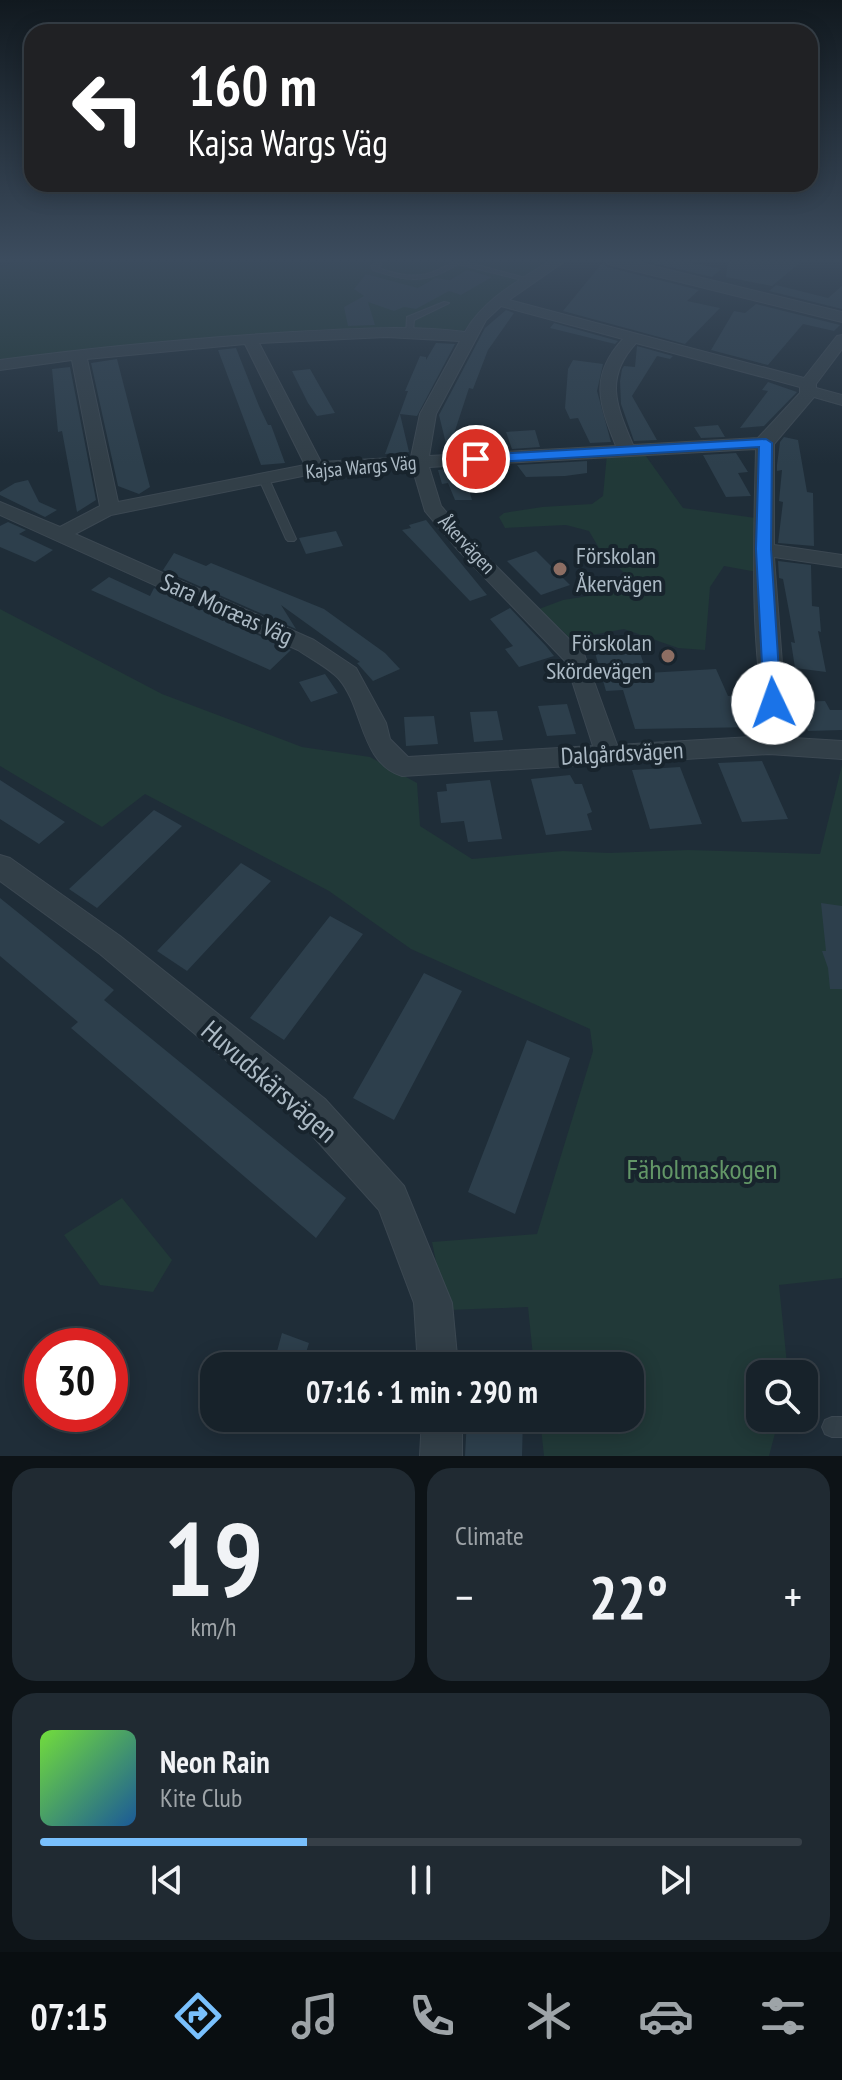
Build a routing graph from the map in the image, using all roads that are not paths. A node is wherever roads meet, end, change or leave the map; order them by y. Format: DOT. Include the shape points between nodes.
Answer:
graph roads {
  1 [pos="409,329"];
  2 [pos="473,329"];
  3 [pos="599,329"];
  4 [pos="409,332"];
  5 [pos="468,337"];
  6 [pos="632,338"];
  7 [pos="250,339"];
  8 [pos="842,339"];
  9 [pos="78,354"];
  10 [pos="0,365"];
  11 [pos="808,388"];
  12 [pos="842,400"];
  13 [pos="766,443"];
  14 [pos="626,449"];
  15 [pos="419,462"];
  16 [pos="315,468"];
  17 [pos="264,479"];
  18 [pos="0,508"];
  19 [pos="110,509"];
  20 [pos="62,534"];
  21 [pos="291,539"];
  22 [pos="764,549"];
  23 [pos="842,561"];
  24 [pos="783,745"];
  25 [pos="842,750"];
  26 [pos="608,753"];
  27 [pos="402,767"];
  28 [pos="0,866"];
  29 [pos="437,1352"];
  30 [pos="442,1432"];
  31 [pos="441,1456"];
  1 -- 4 [label="lane"];
  2 -- 5 [label="street, Åkervägen"];
  3 -- 6 [label="street"];
  4 -- 5 [label="street"];
  4 -- 7 [label="street"];
  5 -- 15 [label="street, Åkervägen" via="428,414"];
  6 -- 11 [label="street"];
  6 -- 14 [label="street" via="615,361 606,389 606,403"];
  7 -- 9 [label="street"];
  7 -- 16 [label="street"];
  8 -- 11 [label="street"];
  9 -- 10 [label="street"];
  9 -- 19 [label="street"];
  11 -- 12 [label="street"];
  11 -- 13 [label="street"];
  13 -- 14 [label="street, Kajsa Wargs Väg"];
  13 -- 22 [label="street"];
  14 -- 15 [label="street, Kajsa Wargs Väg"];
  15 -- 16 [label="street, Kajsa Wargs Väg"];
  15 -- 26 [label="street, Åkervägen" via="432,507 576,659"];
  16 -- 17 [label="street, Kajsa Wargs Väg"];
  17 -- 19 [label="street, Kajsa Wargs Väg"];
  17 -- 21 [label="lane"];
  18 -- 20 [label="street, Sara Moræas Väg"];
  19 -- 20 [label="street, Kajsa Wargs Väg"];
  20 -- 27 [label="street, Sara Moræas Väg" via="306,645 348,674 379,743"];
  22 -- 23 [label="street"];
  22 -- 24 [label="street" via="773,703"];
  24 -- 25 [label="street, Dalgårdsvägen"];
  24 -- 26 [label="street, Dalgårdsvägen"];
  26 -- 27 [label="street, Dalgårdsvägen"];
  28 -- 29 [label="street, Huvudskärsvägen" via="110,945 313,1111 392,1198 433,1303"];
  30 -- 31 [label="street"];
}
